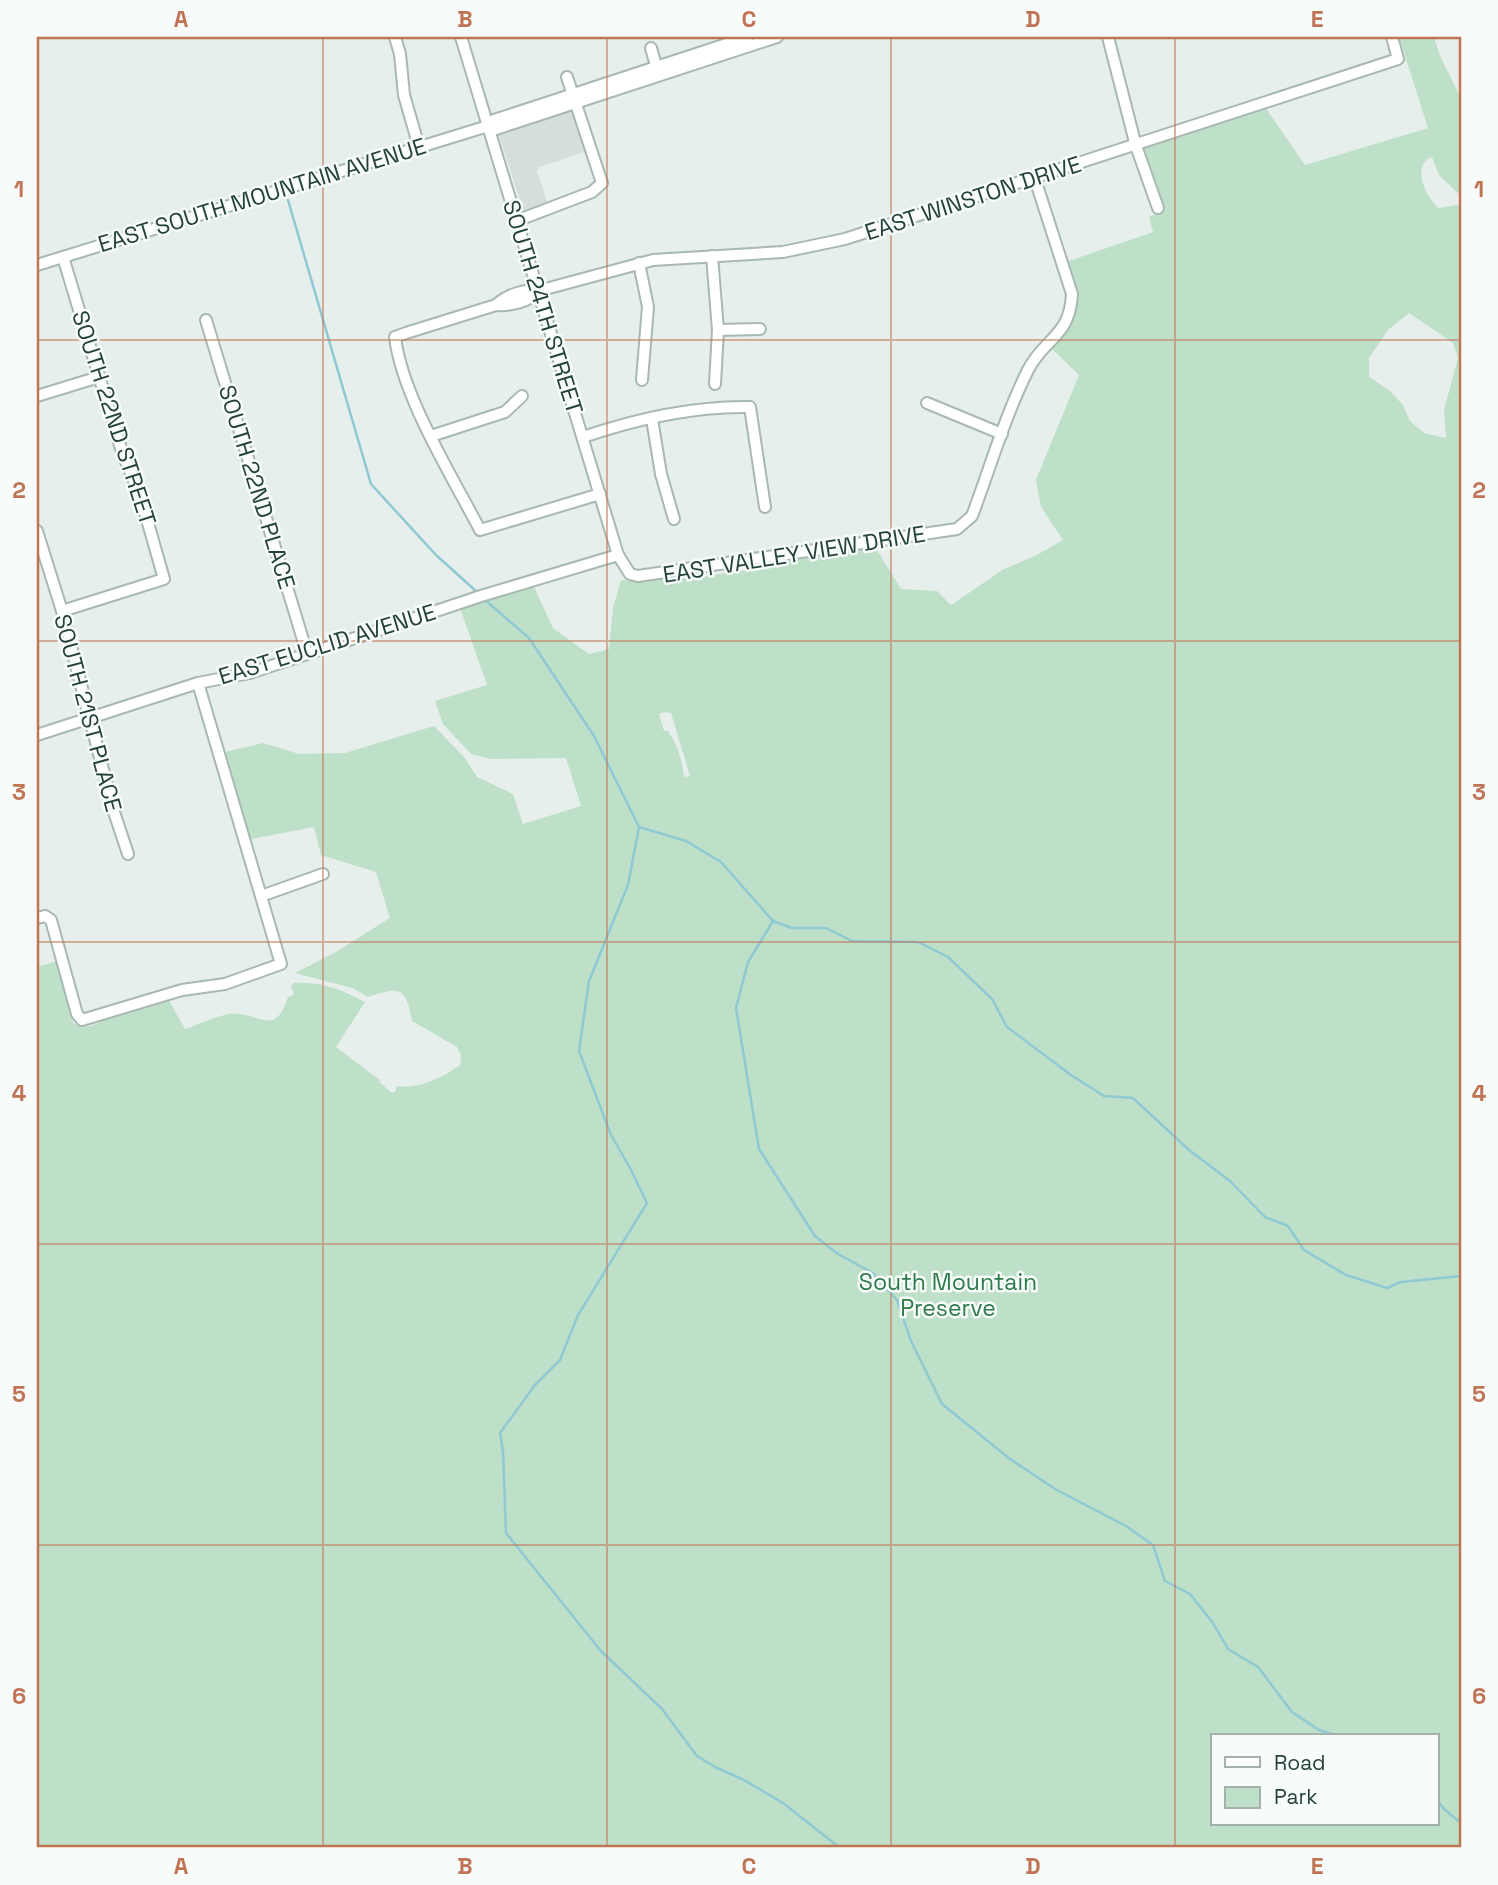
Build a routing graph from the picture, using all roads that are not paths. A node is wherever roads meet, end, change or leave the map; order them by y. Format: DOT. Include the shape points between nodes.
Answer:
graph roads {
  1 [pos="395,37"];
  2 [pos="461,37"];
  3 [pos="777,37"];
  4 [pos="1392,37"];
  5 [pos="1111,38"];
  6 [pos="750,39"];
  7 [pos="651,48"];
  8 [pos="658,71"];
  9 [pos="567,77"];
  10 [pos="575,98"];
  11 [pos="488,126"];
  12 [pos="1136,146"];
  13 [pos="419,147"];
  14 [pos="1035,179"];
  15 [pos="1158,208"];
  16 [pos="516,221"];
  17 [pos="712,256"];
  18 [pos="63,257"];
  19 [pos="639,263"];
  20 [pos="37,265"];
  21 [pos="538,291"];
  22 [pos="206,320"];
  23 [pos="718,330"];
  24 [pos="760,330"];
  25 [pos="99,377"];
  26 [pos="642,380"];
  27 [pos="715,384"];
  28 [pos="37,396"];
  29 [pos="522,397"];
  30 [pos="927,403"];
  31 [pos="652,419"];
  32 [pos="1002,435"];
  33 [pos="431,436"];
  34 [pos="583,437"];
  35 [pos="600,494"];
  36 [pos="765,508"];
  37 [pos="674,519"];
  38 [pos="37,531"];
  39 [pos="618,555"];
  40 [pos="630,574"];
  41 [pos="62,611"];
  42 [pos="307,653"];
  43 [pos="198,683"];
  44 [pos="89,718"];
  45 [pos="37,735"];
  46 [pos="128,855"];
  47 [pos="323,874"];
  48 [pos="261,896"];
  49 [pos="41,917"];
  1 -- 13 [label="street" via="404,95"];
  2 -- 11 [label="street, SOUTH 24TH STREET"];
  3 -- 6 [label="street, EAST SOUTH MOUNTAIN AVENUE"];
  4 -- 12 [label="street, EAST WINSTON DRIVE" via="1398,60"];
  5 -- 12 [label="street"];
  6 -- 8 [label="street, EAST SOUTH MOUNTAIN AVENUE"];
  7 -- 8 [label="street"];
  8 -- 10 [label="street, EAST SOUTH MOUNTAIN AVENUE"];
  9 -- 10 [label="street"];
  10 -- 11 [label="street, EAST SOUTH MOUNTAIN AVENUE" via="494,120"];
  10 -- 16 [label="street" via="602,183 592,192"];
  11 -- 13 [label="street, EAST SOUTH MOUNTAIN AVENUE"];
  11 -- 16 [label="street, SOUTH 24TH STREET"];
  12 -- 14 [label="street, EAST WINSTON DRIVE"];
  12 -- 15 [label="street"];
  13 -- 18 [label="street, EAST SOUTH MOUNTAIN AVENUE"];
  14 -- 17 [label="street, EAST WINSTON DRIVE" via="845,239 783,253"];
  14 -- 32 [label="street" via="1072,294 1071,312 1029,368"];
  16 -- 21 [label="street, SOUTH 24TH STREET"];
  17 -- 19 [label="street, EAST WINSTON DRIVE"];
  17 -- 23 [label="street"];
  18 -- 20 [label="street, EAST SOUTH MOUNTAIN AVENUE"];
  18 -- 25 [label="street, SOUTH 22ND STREET"];
  19 -- 21 [label="street, EAST WINSTON DRIVE"];
  19 -- 26 [label="street" via="648,307"];
  21 -- 33 [label="street, EAST WINSTON DRIVE" via="532,298 510,300 395,337 412,394"];
  21 -- 34 [label="street, SOUTH 24TH STREET"];
  22 -- 42 [label="street, SOUTH 22ND PLACE"];
  23 -- 24 [label="street"];
  23 -- 27 [label="street"];
  25 -- 28 [label="street"];
  25 -- 41 [label="street, SOUTH 22ND STREET" via="164,579"];
  29 -- 33 [label="street" via="505,412"];
  30 -- 32 [label="street"];
  31 -- 34 [label="street"];
  31 -- 36 [label="street" via="714,407 750,407"];
  31 -- 37 [label="street"];
  32 -- 40 [label="street, EAST VALLEY VIEW DRIVE" via="972,516 957,529 650,575"];
  33 -- 35 [label="street" via="480,530"];
  34 -- 35 [label="street, SOUTH 24TH STREET"];
  35 -- 39 [label="street, SOUTH 24TH STREET"];
  38 -- 41 [label="street, SOUTH 21ST PLACE"];
  39 -- 40 [label="street, SOUTH 24TH STREET"];
  39 -- 42 [label="street, EAST EUCLID AVENUE"];
  41 -- 44 [label="street, SOUTH 21ST PLACE"];
  42 -- 43 [label="street, EAST EUCLID AVENUE" via="235,677"];
  43 -- 44 [label="street, EAST EUCLID AVENUE"];
  43 -- 48 [label="street"];
  44 -- 45 [label="street, EAST EUCLID AVENUE"];
  44 -- 46 [label="street, SOUTH 21ST PLACE"];
  47 -- 48 [label="street"];
  48 -- 49 [label="street" via="281,964 225,984 182,990 82,1020 51,920"];
}
